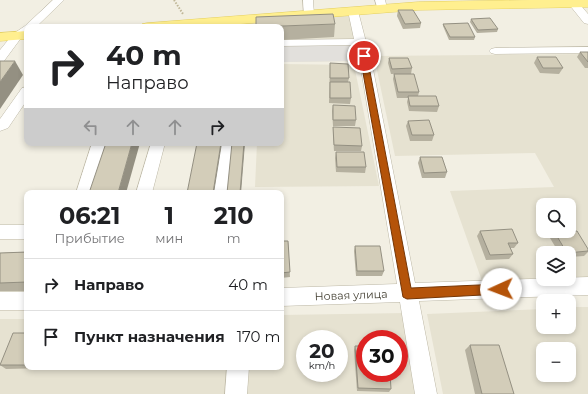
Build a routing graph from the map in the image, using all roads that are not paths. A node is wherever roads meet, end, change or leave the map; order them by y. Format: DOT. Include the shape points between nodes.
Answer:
graph roads {
  1 [pos="59,0"];
  2 [pos="308,0"];
  3 [pos="549,2"];
  4 [pos="588,3"];
  5 [pos="381,4"];
  6 [pos="573,4"];
  7 [pos="352,11"];
  8 [pos="309,15"];
  9 [pos="588,22"];
  10 [pos="33,24"];
  11 [pos="204,24"];
  12 [pos="24,33"];
  13 [pos="0,37"];
  14 [pos="361,42"];
  15 [pos="284,44"];
  16 [pos="495,50"];
  17 [pos="588,50"];
  18 [pos="0,58"];
  19 [pos="22,103"];
  20 [pos="0,126"];
  21 [pos="98,146"];
  22 [pos="157,146"];
  23 [pos="227,146"];
  24 [pos="85,190"];
  25 [pos="145,190"];
  26 [pos="221,190"];
  27 [pos="0,232"];
  28 [pos="24,232"];
  29 [pos="588,286"];
  30 [pos="407,294"];
  31 [pos="284,297"];
  32 [pos="0,301"];
  33 [pos="24,301"];
  34 [pos="238,370"];
  35 [pos="236,394"];
  36 [pos="426,394"];
  1 -- 10 [label="street"];
  2 -- 8 [label="street"];
  3 -- 5 [label="main road"];
  3 -- 6 [label="main road"];
  4 -- 6 [label="main road"];
  5 -- 7 [label="main road"];
  6 -- 9 [label="street"];
  7 -- 8 [label="main road"];
  7 -- 14 [label="street"];
  8 -- 11 [label="main road"];
  12 -- 13 [label="main road"];
  12 -- 18 [label="street"];
  14 -- 15 [label="street"];
  14 -- 30 [label="street"];
  16 -- 17 [label="street"];
  19 -- 20 [label="street"];
  21 -- 24 [label="street"];
  22 -- 25 [label="street"];
  23 -- 26 [label="street"];
  27 -- 28 [label="street"];
  29 -- 30 [label="street, Новая улица"];
  30 -- 31 [label="street, Новая улица"];
  30 -- 36 [label="street"];
  32 -- 33 [label="street"];
  34 -- 35 [label="street"];
}
